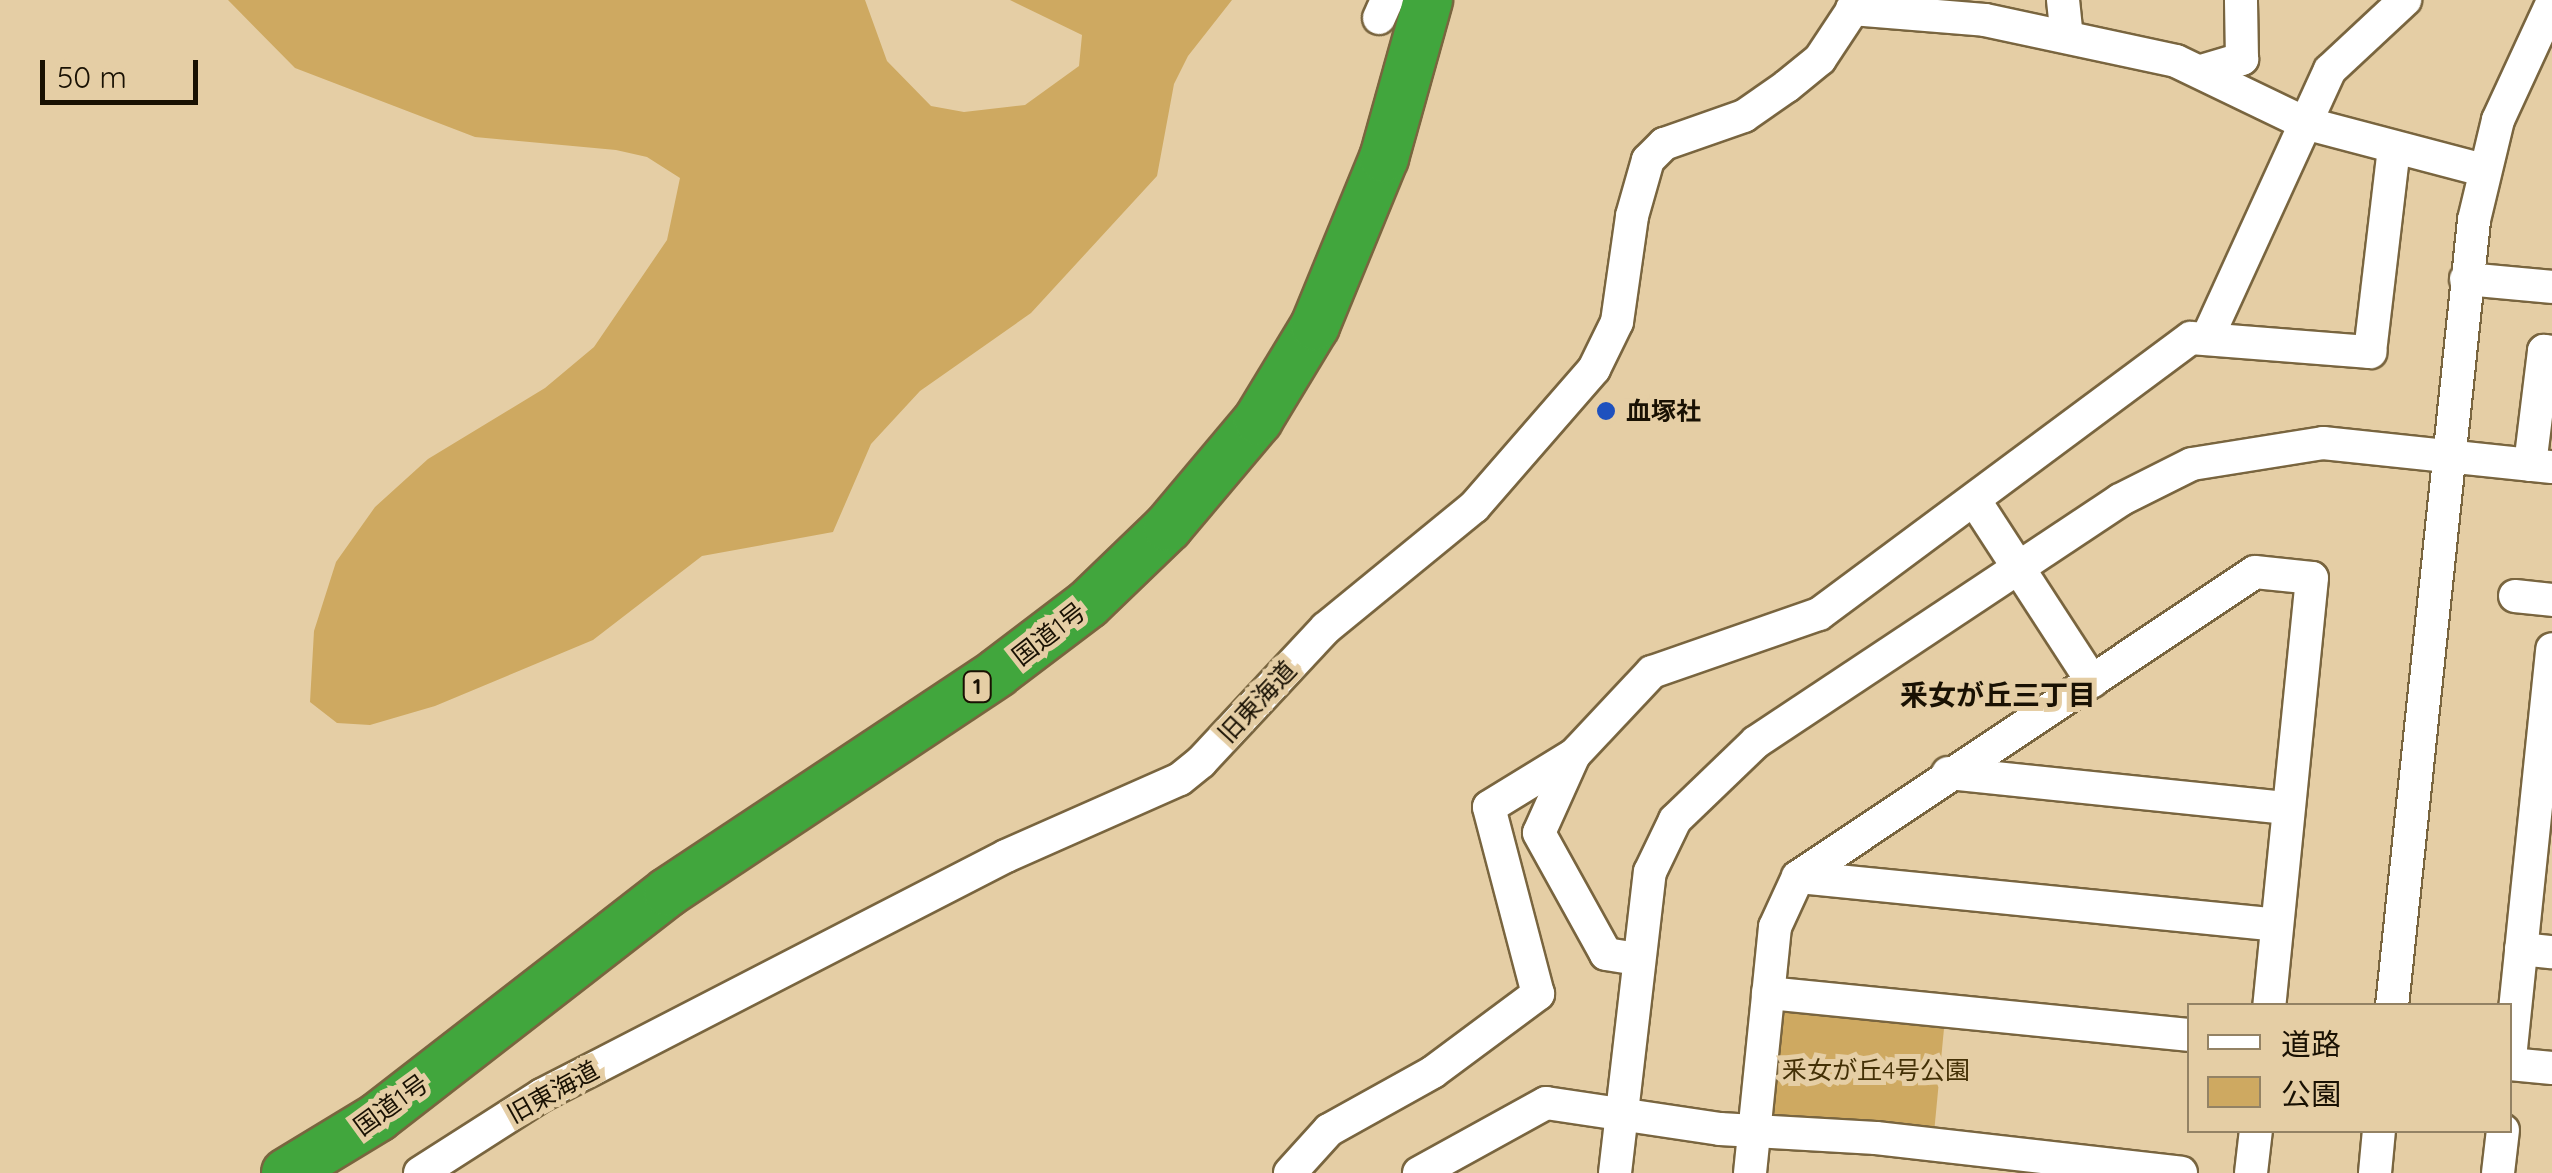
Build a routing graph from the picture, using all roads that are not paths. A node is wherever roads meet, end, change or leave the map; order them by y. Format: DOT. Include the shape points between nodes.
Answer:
graph roads {
  1 [pos="1428,0"];
  2 [pos="1456,0"];
  3 [pos="2063,0"];
  4 [pos="2241,0"];
  5 [pos="2405,0"];
  6 [pos="2552,3"];
  7 [pos="1856,4"];
  8 [pos="2067,36"];
  9 [pos="2201,71"];
  10 [pos="2305,123"];
  11 [pos="2394,147"];
  12 [pos="2483,170"];
  13 [pos="2466,279"];
  14 [pos="2552,287"];
  15 [pos="2209,334"];
  16 [pos="2552,352"];
  17 [pos="2447,457"];
  18 [pos="2541,466"];
  19 [pos="1975,501"];
  20 [pos="2019,568"];
  21 [pos="2515,596"];
  22 [pos="2552,600"];
  23 [pos="2552,649"];
  24 [pos="2092,681"];
  25 [pos="2548,715"];
  26 [pos="1574,756"];
  27 [pos="1948,773"];
  28 [pos="2288,808"];
  29 [pos="2542,832"];
  30 [pos="1798,877"];
  31 [pos="2276,926"];
  32 [pos="2536,950"];
  33 [pos="1636,960"];
  34 [pos="1768,994"];
  35 [pos="2269,1003"];
  36 [pos="2392,1003"];
  37 [pos="2187,1035"];
  38 [pos="2512,1052"];
  39 [pos="2512,1061"];
  40 [pos="2552,1068"];
  41 [pos="1620,1115"];
  42 [pos="1754,1129"];
  43 [pos="2256,1133"];
  44 [pos="2380,1133"];
  45 [pos="2502,1133"];
  46 [pos="1477,1157"];
  47 [pos="286,1173"];
  48 [pos="342,1173"];
  49 [pos="420,1173"];
  50 [pos="1290,1173"];
  51 [pos="1419,1173"];
  52 [pos="1615,1173"];
  53 [pos="1750,1173"];
  54 [pos="2181,1173"];
  55 [pos="2213,1173"];
  56 [pos="2251,1173"];
  57 [pos="2375,1173"];
  58 [pos="2498,1173"];
  1 -- 47 [label="highway, 国道1号 / 1" via="1384,158 1315,326 1248,433 1168,528 1088,604 998,674 668,892 378,1117"];
  2 -- 48 [label="highway, 国道1号 / 1" via="1426,117 1354,310 1272,448 1192,544 1148,590 1039,676 713,895"];
  3 -- 8 [label="street"];
  4 -- 9 [label="street" via="2242,59"];
  5 -- 10 [label="street" via="2330,70"];
  6 -- 12 [label="street" via="2518,71"];
  7 -- 8 [label="street"];
  7 -- 49 [label="street, 旧東海道" via="1820,59 1787,86 1744,116 1664,144 1648,160 1632,216 1617,322 1594,369 1474,508 1326,628 1201,762 560,1086"];
  8 -- 9 [label="street"];
  9 -- 10 [label="street"];
  10 -- 11 [label="street"];
  10 -- 15 [label="street"];
  11 -- 12 [label="street"];
  11 -- 15 [label="street" via="2370,352"];
  12 -- 13 [label="street"];
  13 -- 14 [label="street"];
  13 -- 17 [label="street"];
  15 -- 19 [label="street" via="2191,338"];
  16 -- 18 [label="street" via="2544,351"];
  17 -- 18 [label="street"];
  17 -- 20 [label="street" via="2323,443 2192,464 2120,500"];
  17 -- 36 [label="street"];
  19 -- 20 [label="street"];
  19 -- 26 [label="street" via="1819,614 1652,672"];
  20 -- 24 [label="street"];
  20 -- 33 [label="street" via="1717,772 1661,844 1642,898"];
  21 -- 22 [label="street"];
  23 -- 25 [label="street"];
  24 -- 27 [label="street"];
  24 -- 28 [label="street" via="2254,572 2312,578"];
  25 -- 29 [label="street"];
  26 -- 33 [label="street" via="1538,834 1606,954"];
  26 -- 50 [label="street" via="1489,807 1538,994 1444,1065 1328,1130"];
  27 -- 28 [label="street"];
  27 -- 30 [label="street"];
  28 -- 31 [label="street"];
  29 -- 32 [label="street"];
  30 -- 31 [label="street"];
  30 -- 34 [label="street" via="1775,927"];
  31 -- 35 [label="street"];
  32 -- 38 [label="street"];
  33 -- 41 [label="street"];
  34 -- 37 [label="street"];
  34 -- 42 [label="street"];
  39 -- 40 [label="street"];
  41 -- 42 [label="street"];
  41 -- 46 [label="street" via="1546,1103"];
  41 -- 52 [label="street"];
  42 -- 53 [label="street"];
  42 -- 54 [label="street"];
  43 -- 56 [label="street"];
  44 -- 57 [label="street"];
  45 -- 58 [label="street"];
  46 -- 51 [label="street"];
  54 -- 55 [label="street"];
}
